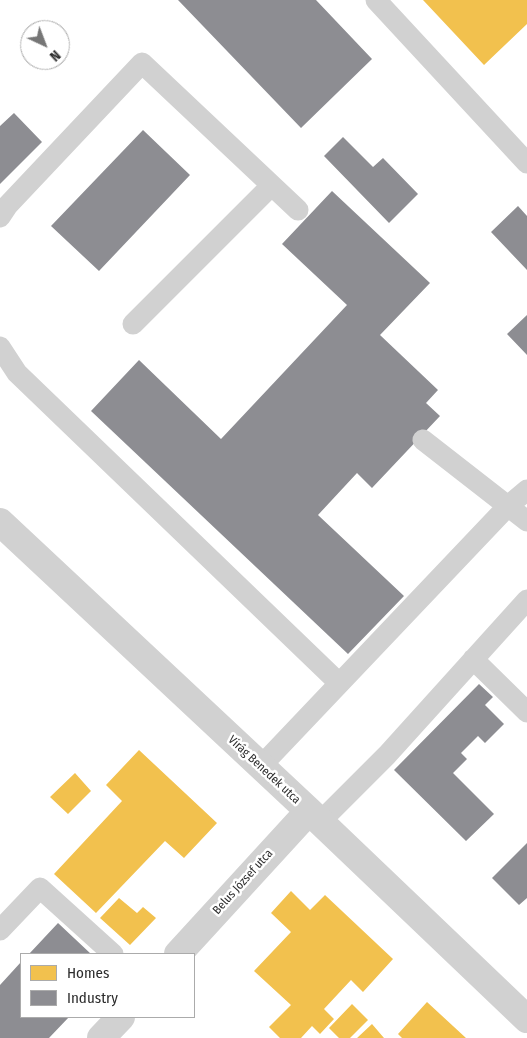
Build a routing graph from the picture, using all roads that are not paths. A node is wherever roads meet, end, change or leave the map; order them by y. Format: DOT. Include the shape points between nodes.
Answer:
graph roads {
  1 [pos="376,0"];
  2 [pos="527,163"];
  3 [pos="271,186"];
  4 [pos="298,210"];
  5 [pos="0,217"];
  6 [pos="133,324"];
  7 [pos="0,346"];
  8 [pos="423,440"];
  9 [pos="527,490"];
  10 [pos="508,506"];
  11 [pos="527,521"];
  12 [pos="0,522"];
  13 [pos="527,600"];
  14 [pos="473,659"];
  15 [pos="339,683"];
  16 [pos="527,712"];
  17 [pos="261,766"];
  18 [pos="314,816"];
  19 [pos="0,930"];
  20 [pos="112,953"];
  21 [pos="179,953"];
  22 [pos="120,1018"];
  23 [pos="527,1019"];
  24 [pos="101,1038"];
  1 -- 2 [label="lane"];
  3 -- 4 [label="lane"];
  3 -- 5 [label="lane" via="142,63"];
  3 -- 6 [label="lane"];
  7 -- 15 [label="lane" via="17,373"];
  8 -- 10 [label="lane"];
  9 -- 10 [label="lane"];
  10 -- 11 [label="lane"];
  10 -- 15 [label="lane"];
  12 -- 17 [label="street, Virág Benedek utca"];
  13 -- 14 [label="lane"];
  14 -- 16 [label="lane"];
  14 -- 18 [label="lane" via="387,755"];
  15 -- 17 [label="lane"];
  17 -- 18 [label="street, Virág Benedek utca"];
  18 -- 21 [label="street, Belus József utca"];
  18 -- 23 [label="street, Virág Benedek utca"];
  19 -- 20 [label="lane" via="40,888"];
  22 -- 24 [label="street"];
}
